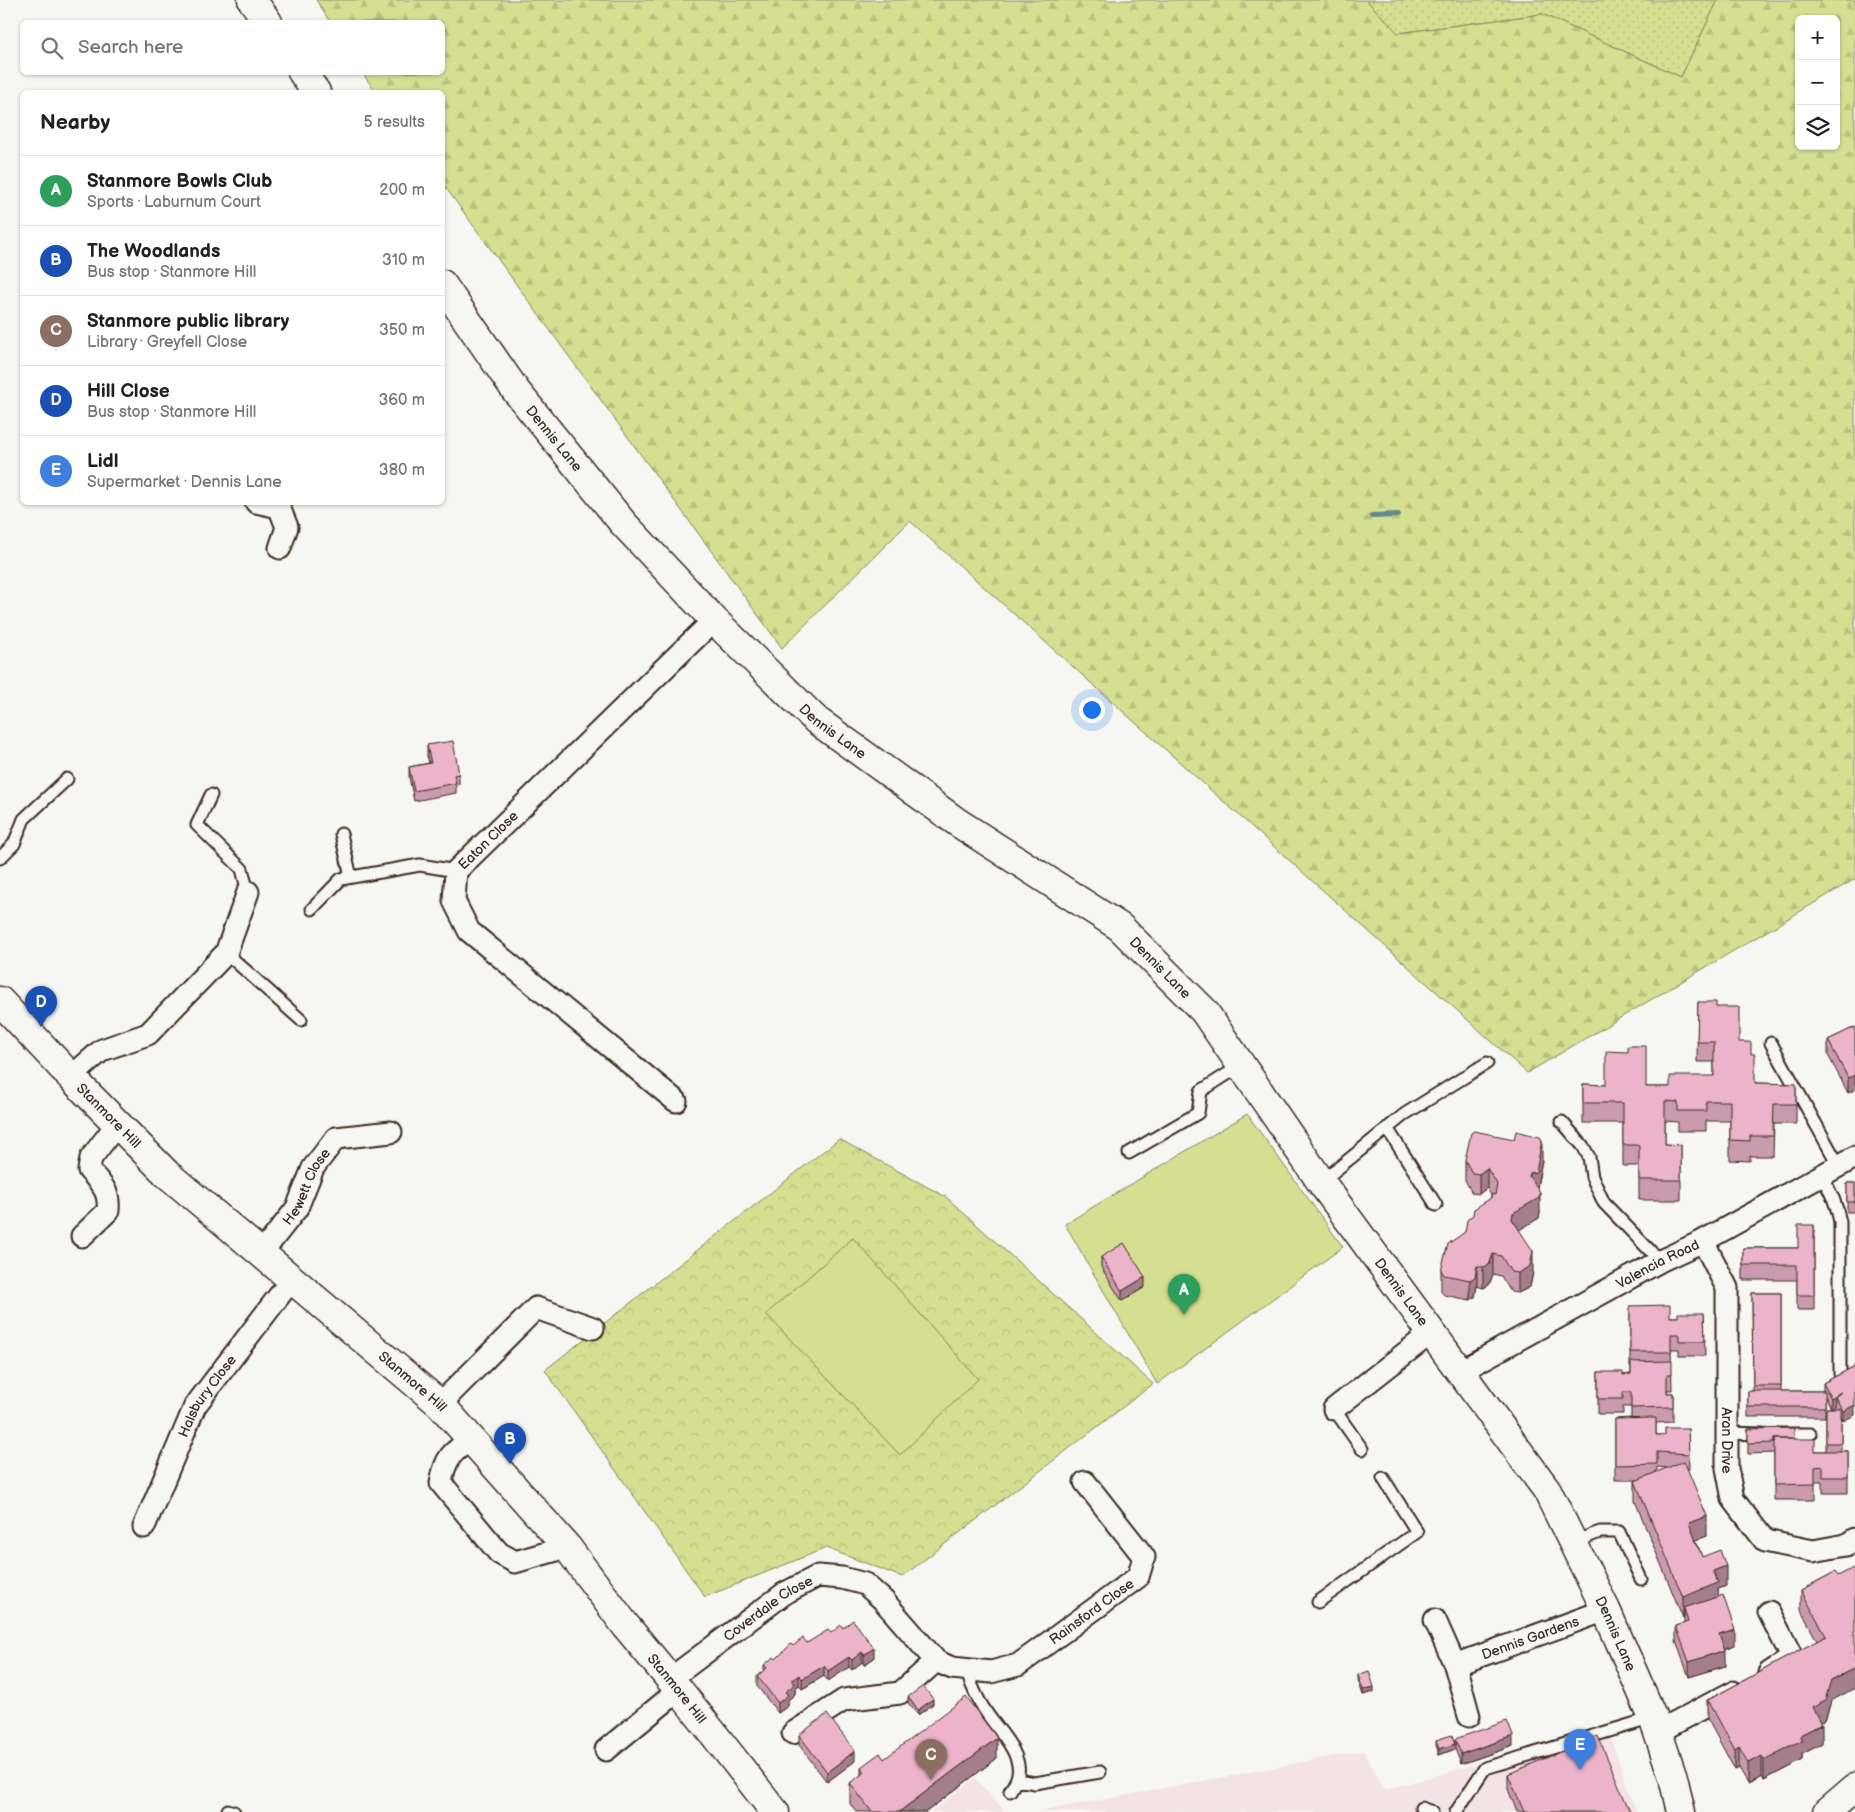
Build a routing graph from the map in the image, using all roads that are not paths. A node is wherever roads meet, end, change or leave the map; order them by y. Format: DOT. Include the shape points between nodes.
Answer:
graph roads {
  1 [pos="252,0"];
  2 [pos="267,20"];
  3 [pos="304,75"];
  4 [pos="315,90"];
  5 [pos="445,288"];
  6 [pos="270,505"];
  7 [pos="280,548"];
  8 [pos="714,620"];
  9 [pos="67,779"];
  10 [pos="211,795"];
  11 [pos="341,834"];
  12 [pos="0,858"];
  13 [pos="456,871"];
  14 [pos="351,877"];
  15 [pos="248,892"];
  16 [pos="312,908"];
  17 [pos="226,953"];
  18 [pos="0,1000"];
  19 [pos="300,1020"];
  20 [pos="1771,1043"];
  21 [pos="1487,1063"];
  22 [pos="1240,1066"];
  23 [pos="71,1078"];
  24 [pos="676,1101"];
  25 [pos="1562,1122"];
  26 [pos="117,1124"];
  27 [pos="1387,1128"];
  28 [pos="391,1132"];
  29 [pos="1129,1153"];
  30 [pos="1838,1167"];
  31 [pos="1321,1182"];
  32 [pos="1436,1205"];
  33 [pos="82,1236"];
  34 [pos="1703,1241"];
  35 [pos="261,1254"];
  36 [pos="1660,1261"];
  37 [pos="292,1279"];
  38 [pos="593,1328"];
  39 [pos="1431,1333"];
  40 [pos="1461,1372"];
  41 [pos="1840,1374"];
  42 [pos="440,1404"];
  43 [pos="1334,1409"];
  44 [pos="1727,1433"];
  45 [pos="1810,1434"];
  46 [pos="473,1440"];
  47 [pos="1362,1449"];
  48 [pos="1383,1478"];
  49 [pos="1085,1482"];
  50 [pos="144,1526"];
  51 [pos="1855,1539"];
  52 [pos="1573,1542"];
  53 [pos="567,1547"];
  54 [pos="1641,1578"];
  55 [pos="1318,1602"];
  56 [pos="1606,1610"];
  57 [pos="1768,1612"];
  58 [pos="1436,1620"];
  59 [pos="936,1662"];
  60 [pos="1455,1665"];
  61 [pos="966,1670"];
  62 [pos="674,1684"];
  63 [pos="1469,1716"];
  64 [pos="1656,1725"];
  65 [pos="793,1733"];
  66 [pos="606,1750"];
  67 [pos="1100,1772"];
  68 [pos="1016,1780"];
  69 [pos="1855,1788"];
  70 [pos="1010,1791"];
  71 [pos="228,1812"];
  72 [pos="234,1812"];
  73 [pos="775,1812"];
  74 [pos="1456,1812"];
  75 [pos="1680,1812"];
  76 [pos="1826,1812"];
  1 -- 2 [label="street"];
  3 -- 4 [label="street"];
  5 -- 8 [label="street, Dennis Lane" via="516,390 622,523"];
  6 -- 7 [label="street" via="279,507 286,528"];
  8 -- 13 [label="street, Eaton Close"];
  8 -- 22 [label="street, Dennis Lane" via="816,720 957,822 1120,927 1204,1011"];
  9 -- 12 [label="lane" via="24,819 14,844"];
  10 -- 15 [label="lane" via="197,825 242,869"];
  11 -- 14 [label="lane"];
  13 -- 14 [label="lane" via="420,865"];
  13 -- 24 [label="street, Eaton Close" via="454,901 469,931"];
  14 -- 16 [label="lane" via="341,879"];
  15 -- 17 [label="street"];
  17 -- 19 [label="lane"];
  17 -- 23 [label="street" via="148,1034 102,1050"];
  18 -- 23 [label="street, Stanmore Hill"];
  20 -- 30 [label="lane"];
  21 -- 27 [label="lane"];
  22 -- 29 [label="lane" via="1201,1091 1198,1113"];
  22 -- 31 [label="street, Dennis Lane"];
  23 -- 26 [label="street, Stanmore Hill"];
  25 -- 36 [label="lane" via="1589,1157 1592,1177 1604,1203"];
  26 -- 33 [label="street" via="91,1158 89,1170 110,1198 108,1211"];
  26 -- 35 [label="street, Stanmore Hill" via="167,1174"];
  27 -- 31 [label="lane"];
  27 -- 32 [label="lane"];
  28 -- 35 [label="street, Hewett Close" via="336,1138 313,1168 297,1208"];
  30 -- 34 [label="street, Valencia Road"];
  30 -- 41 [label="lane" via="1832,1193 1840,1222"];
  31 -- 39 [label="street, Dennis Lane"];
  34 -- 36 [label="street, Valencia Road"];
  34 -- 44 [label="street, Aran Drive" via="1728,1288"];
  35 -- 37 [label="street, Stanmore Hill"];
  36 -- 40 [label="street, Valencia Road"];
  37 -- 42 [label="street, Stanmore Hill"];
  37 -- 50 [label="street, Halsbury Close" via="195,1406"];
  38 -- 42 [label="street" via="536,1308"];
  39 -- 40 [label="street, Dennis Lane"];
  39 -- 43 [label="street"];
  40 -- 52 [label="street, Dennis Lane" via="1547,1490"];
  42 -- 46 [label="street, Stanmore Hill"];
  43 -- 47 [label="lane"];
  44 -- 45 [label="lane"];
  44 -- 51 [label="street, Aran Drive" via="1727,1468 1732,1499 1765,1541 1813,1551"];
  46 -- 53 [label="street, Stanmore Hill"];
  46 -- 53 [label="street" via="455,1449 444,1467 441,1483 499,1553 515,1562"];
  48 -- 55 [label="lane" via="1418,1532"];
  49 -- 61 [label="street, Rainsford Close" via="1144,1557 1138,1578 1018,1665 991,1672"];
  52 -- 54 [label="lane" via="1600,1532 1619,1532"];
  52 -- 56 [label="street, Dennis Lane"];
  53 -- 62 [label="street, Stanmore Hill"];
  56 -- 60 [label="street, Dennis Gardens"];
  56 -- 64 [label="street, Dennis Lane"];
  57 -- 64 [label="street" via="1790,1653 1789,1660"];
  58 -- 60 [label="street"];
  59 -- 61 [label="street, Rainsford Close"];
  59 -- 62 [label="street, Coverdale Close" via="883,1600 865,1584 818,1576 785,1594"];
  59 -- 65 [label="street" via="900,1693 844,1700"];
  60 -- 63 [label="street"];
  61 -- 68 [label="lane" via="984,1710 1016,1755 1019,1768"];
  62 -- 66 [label="street, Coverdale Close"];
  62 -- 73 [label="street, Stanmore Hill"];
  64 -- 74 [label="lane" via="1485,1768"];
  64 -- 75 [label="street, Dennis Lane" via="1673,1777"];
  67 -- 68 [label="lane" via="1035,1783"];
  68 -- 70 [label="lane"];
  69 -- 76 [label="street"];
  71 -- 72 [label="lane"];
}
